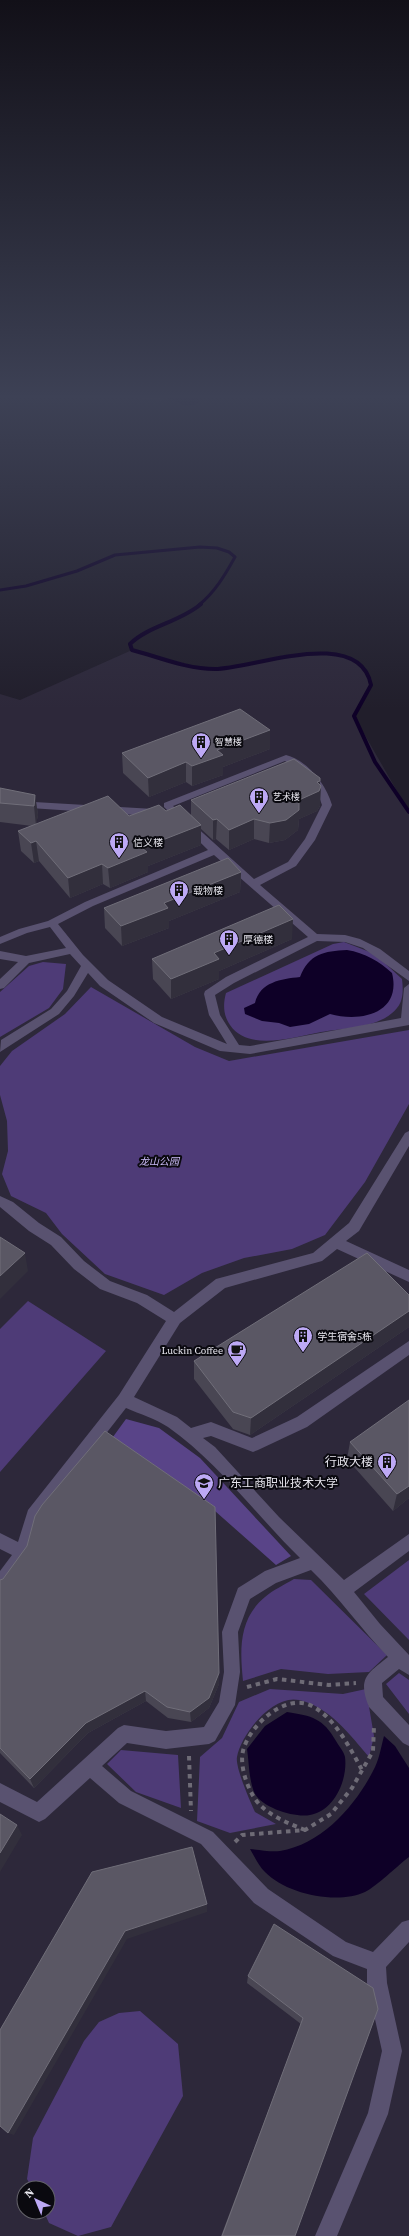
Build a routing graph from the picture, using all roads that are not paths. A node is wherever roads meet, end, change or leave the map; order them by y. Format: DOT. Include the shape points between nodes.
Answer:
graph roads {
  1 [pos="0,803"];
  2 [pos="167,805"];
  3 [pos="215,851"];
  4 [pos="253,884"];
  5 [pos="52,923"];
  6 [pos="315,938"];
  7 [pos="0,941"];
  8 [pos="72,950"];
  9 [pos="0,954"];
  10 [pos="26,960"];
  11 [pos="86,966"];
  12 [pos="409,978"];
  13 [pos="0,985"];
  14 [pos="409,988"];
  15 [pos="408,1021"];
  16 [pos="0,1048"];
  17 [pos="236,1049"];
  18 [pos="409,1136"];
  19 [pos="0,1201"];
  20 [pos="335,1242"];
  21 [pos="409,1276"];
  22 [pos="175,1319"];
  23 [pos="409,1348"];
  24 [pos="124,1400"];
  25 [pos="189,1435"];
  26 [pos="0,1541"];
  27 [pos="409,1542"];
  28 [pos="23,1554"];
  29 [pos="314,1561"];
  30 [pos="0,1584"];
  31 [pos="343,1590"];
  32 [pos="404,1663"];
  33 [pos="409,1737"];
  34 [pos="89,1766"];
  35 [pos="0,1792"];
  36 [pos="409,1929"];
  37 [pos="376,1963"];
  38 [pos="326,2236"];
  1 -- 2 [label="street" via="150,813"];
  2 -- 3 [label="street"];
  2 -- 4 [label="street" via="286,758 307,770 319,784 327,805 310,840 292,864"];
  3 -- 4 [label="street"];
  3 -- 5 [label="street" via="89,904"];
  4 -- 6 [label="street"];
  5 -- 7 [label="street"];
  5 -- 8 [label="street"];
  6 -- 12 [label="street" via="338,937 363,942 386,957"];
  6 -- 17 [label="street" via="230,980 210,994 215,1015"];
  8 -- 10 [label="street"];
  8 -- 11 [label="street"];
  9 -- 10 [label="street"];
  10 -- 13 [label="street"];
  11 -- 16 [label="street" via="71,992 51,1015"];
  11 -- 17 [label="street" via="104,983 158,1020 220,1047"];
  14 -- 15 [label="street"];
  15 -- 17 [label="street" via="250,1050"];
  18 -- 20 [label="street" via="354,1227"];
  19 -- 22 [label="street" via="56,1241 79,1265 104,1285 142,1298"];
  20 -- 21 [label="street"];
  20 -- 22 [label="street" via="317,1258 222,1283"];
  22 -- 24 [label="street"];
  23 -- 25 [label="street" via="302,1422 253,1445 211,1429"];
  24 -- 25 [label="street" via="172,1422"];
  24 -- 28 [label="street" via="33,1515"];
  25 -- 29 [label="street" via="210,1452 274,1522"];
  26 -- 28 [label="street"];
  27 -- 31 [label="street"];
  28 -- 30 [label="street"];
  29 -- 31 [label="street"];
  29 -- 34 [label="street" via="271,1577 244,1594 230,1632 232,1672 227,1705 209,1735 166,1740 124,1734"];
  31 -- 32 [label="street"];
  32 -- 33 [label="street" via="373,1679 375,1701"];
  34 -- 35 [label="street" via="40,1813"];
  34 -- 37 [label="street" via="126,1797 207,1838 261,1896 340,1949"];
  36 -- 37 [label="street"];
  37 -- 38 [label="street" via="377,1983 392,2051 378,2114"];
}
